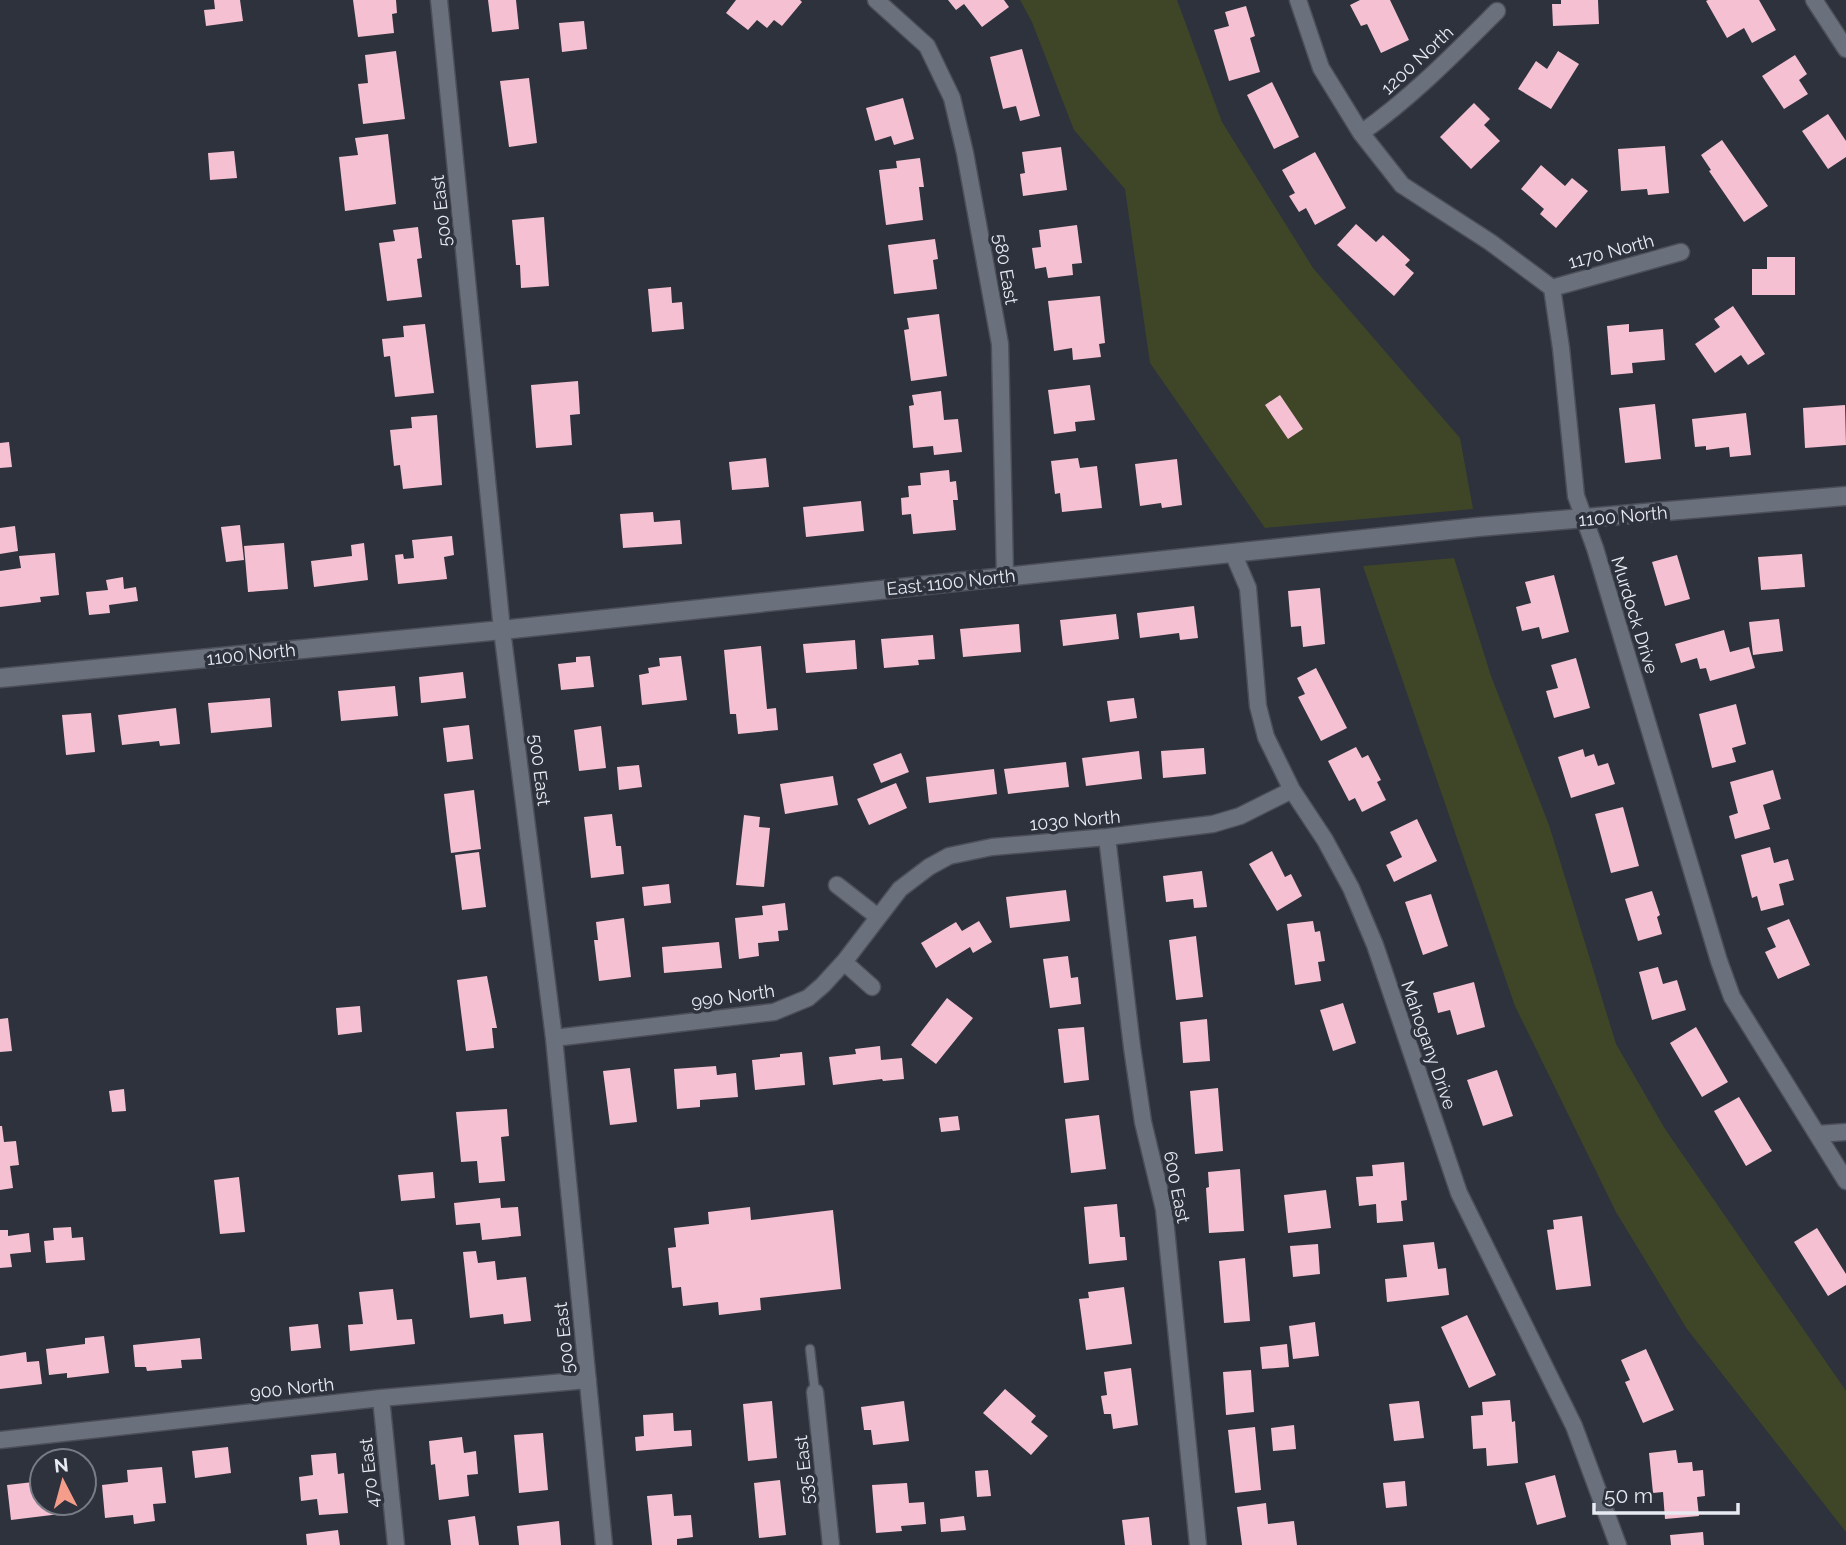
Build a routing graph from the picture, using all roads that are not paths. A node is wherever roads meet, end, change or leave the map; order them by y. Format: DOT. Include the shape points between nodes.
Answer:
graph roads {
  1 [pos="439,0"];
  2 [pos="876,0"];
  3 [pos="1298,0"];
  4 [pos="1814,0"];
  5 [pos="1497,11"];
  6 [pos="1846,49"];
  7 [pos="1361,133"];
  8 [pos="1681,252"];
  9 [pos="1552,288"];
  10 [pos="1846,496"];
  11 [pos="1585,519"];
  12 [pos="1401,536"];
  13 [pos="1233,553"];
  14 [pos="1005,576"];
  15 [pos="502,630"];
  16 [pos="0,678"];
  17 [pos="1292,790"];
  18 [pos="1107,837"];
  19 [pos="837,885"];
  20 [pos="878,917"];
  21 [pos="844,962"];
  22 [pos="872,987"];
  23 [pos="554,1038"];
  24 [pos="1846,1132"];
  25 [pos="1817,1134"];
  26 [pos="1846,1181"];
  27 [pos="810,1349"];
  28 [pos="588,1380"];
  29 [pos="815,1392"];
  30 [pos="381,1398"];
  31 [pos="0,1440"];
  32 [pos="396,1545"];
  33 [pos="604,1545"];
  34 [pos="831,1545"];
  35 [pos="1198,1545"];
  36 [pos="1618,1545"];
  1 -- 15 [label="street, 500 East"];
  2 -- 14 [label="street, 580 East" via="927,46 952,98 965,153 1000,344"];
  3 -- 7 [label="street" via="1321,68"];
  4 -- 6 [label="street"];
  5 -- 7 [label="street, 1200 North" via="1401,102"];
  7 -- 9 [label="street" via="1402,185"];
  8 -- 9 [label="street, 1170 North"];
  9 -- 11 [label="street, Murdock Drive" via="1576,496"];
  10 -- 11 [label="street, 1100 North"];
  11 -- 12 [label="street, 1100 North"];
  11 -- 25 [label="street, Murdock Drive" via="1732,998"];
  12 -- 13 [label="street, East 1100 North"];
  13 -- 14 [label="street, East 1100 North"];
  13 -- 17 [label="street, Mahogany Drive" via="1248,588 1258,706 1266,737"];
  14 -- 15 [label="street, East 1100 North"];
  15 -- 16 [label="street, 1100 North"];
  15 -- 23 [label="street, 500 East"];
  17 -- 18 [label="street, 1030 North" via="1213,824"];
  17 -- 36 [label="street, Mahogany Drive" via="1325,840 1376,945 1459,1193 1574,1426"];
  18 -- 20 [label="street, 1030 North" via="992,847 949,856 912,879"];
  18 -- 35 [label="street, 600 East" via="1137,1084 1164,1209"];
  19 -- 20 [label="street"];
  20 -- 21 [label="street, 990 North"];
  21 -- 22 [label="street"];
  21 -- 23 [label="street, 990 North" via="808,998 774,1012"];
  23 -- 28 [label="street, 500 East"];
  24 -- 25 [label="street"];
  25 -- 26 [label="street, Murdock Drive"];
  27 -- 29 [label="lane"];
  28 -- 30 [label="street, 900 North"];
  28 -- 33 [label="street, 500 East"];
  29 -- 34 [label="street, 535 East"];
  30 -- 31 [label="street, 900 North"];
  30 -- 32 [label="street, 470 East"];
}
